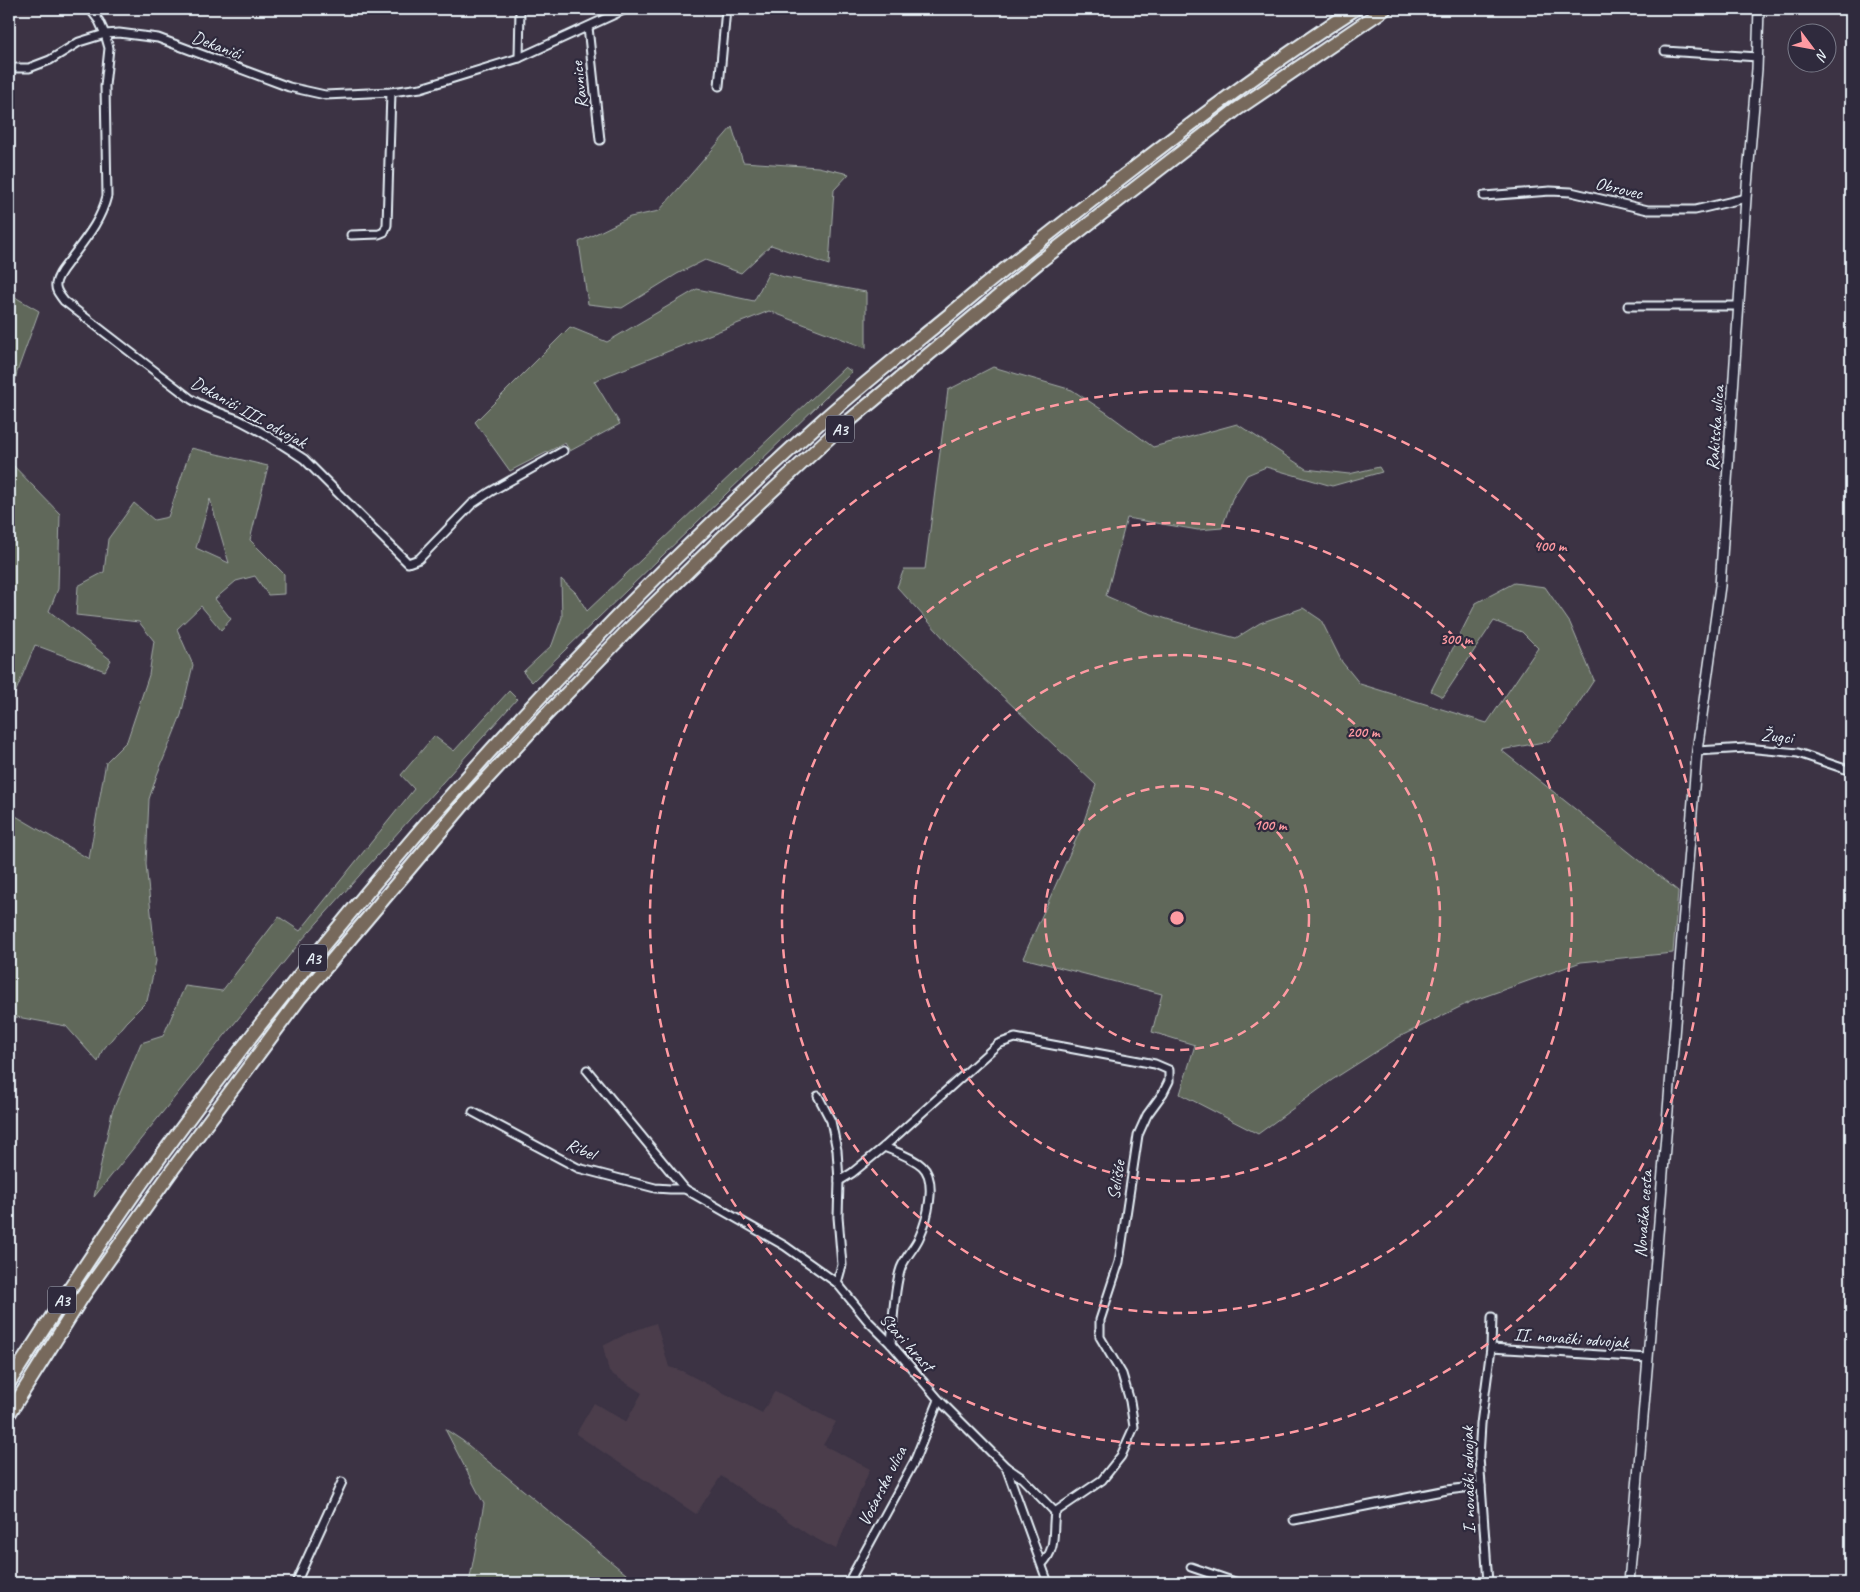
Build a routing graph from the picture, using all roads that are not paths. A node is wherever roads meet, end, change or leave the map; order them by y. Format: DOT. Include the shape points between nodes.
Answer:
graph roads {
  1 [pos="90,9"];
  2 [pos="520,9"];
  3 [pos="626,9"];
  4 [pos="726,9"];
  5 [pos="1355,9"];
  6 [pos="1385,9"];
  7 [pos="1758,9"];
  8 [pos="588,27"];
  9 [pos="106,34"];
  10 [pos="1665,51"];
  11 [pos="1758,57"];
  12 [pos="519,58"];
  13 [pos="9,68"];
  14 [pos="719,86"];
  15 [pos="391,92"];
  16 [pos="600,140"];
  17 [pos="1484,196"];
  18 [pos="1746,198"];
  19 [pos="352,235"];
  20 [pos="1628,306"];
  21 [pos="1739,306"];
  22 [pos="563,451"];
  23 [pos="1696,752"];
  24 [pos="1851,771"];
  25 [pos="1688,847"];
  26 [pos="587,1070"];
  27 [pos="818,1096"];
  28 [pos="473,1112"];
  29 [pos="884,1147"];
  30 [pos="839,1181"];
  31 [pos="685,1188"];
  32 [pos="837,1283"];
  33 [pos="1492,1317"];
  34 [pos="891,1344"];
  35 [pos="1491,1348"];
  36 [pos="1648,1358"];
  37 [pos="9,1383"];
  38 [pos="939,1400"];
  39 [pos="9,1414"];
  40 [pos="1006,1467"];
  41 [pos="342,1482"];
  42 [pos="1481,1486"];
  43 [pos="1055,1512"];
  44 [pos="1294,1520"];
  45 [pos="1042,1564"];
  46 [pos="1191,1567"];
  47 [pos="296,1583"];
  48 [pos="848,1583"];
  49 [pos="1048,1583"];
  50 [pos="1238,1583"];
  51 [pos="1488,1583"];
  52 [pos="1629,1583"];
  1 -- 9 [label="street"];
  2 -- 12 [label="street"];
  3 -- 8 [label="street, Dekanići"];
  4 -- 14 [label="street"];
  5 -- 37 [label="highway, A3" via="1226,97 1027,250 827,417 723,513 539,698 385,870 217,1080 118,1218"];
  6 -- 39 [label="highway, A3" via="1236,110 1038,264 831,436 628,630 469,798 300,998 83,1296"];
  7 -- 11 [label="street, Rakitska ulica"];
  8 -- 12 [label="street, Dekanići"];
  8 -- 16 [label="street, Ravnice"];
  9 -- 13 [label="street, Dekanići" via="79,42 50,60 29,68"];
  9 -- 15 [label="street, Dekanići" via="158,38 289,88 325,95"];
  9 -- 22 [label="street, Dekanići III. odvojak" via="109,48 105,86 106,196 94,227 56,282 56,290 64,301 191,399 238,420 304,459 408,563 419,559 472,504"];
  10 -- 11 [label="street"];
  11 -- 18 [label="street, Rakitska ulica"];
  12 -- 15 [label="street, Dekanići" via="421,88"];
  15 -- 19 [label="street" via="387,225 379,234"];
  17 -- 18 [label="street, Obrovec" via="1571,192 1648,210 1695,210"];
  18 -- 21 [label="street, Rakitska ulica"];
  20 -- 21 [label="street"];
  21 -- 23 [label="street, Rakitska ulica" via="1720,586"];
  23 -- 24 [label="street, Žugci" via="1746,748 1798,753"];
  23 -- 25 [label="street, Rakitska ulica"];
  25 -- 36 [label="street, Novačka cesta"];
  26 -- 31 [label="street"];
  27 -- 30 [label="street" via="831,1121"];
  28 -- 31 [label="street, Ribel" via="578,1168 655,1188"];
  29 -- 30 [label="street"];
  29 -- 34 [label="street" via="922,1166 930,1178 930,1200 919,1238 900,1269"];
  29 -- 43 [label="street, Selišće" via="998,1044 1015,1038 1155,1064 1169,1070 1169,1081 1138,1135 1119,1262 1100,1320 1100,1337 1122,1374 1134,1427 1121,1456 1102,1480"];
  30 -- 32 [label="street" via="842,1265"];
  31 -- 32 [label="street" via="785,1246"];
  32 -- 34 [label="street, Stari hrast"];
  33 -- 35 [label="street, I. novački odvojak"];
  34 -- 38 [label="street, Stari hrast"];
  35 -- 36 [label="street, II. novački odvojak"];
  35 -- 42 [label="street, I. novački odvojak" via="1481,1424"];
  36 -- 52 [label="street, Novačka cesta"];
  38 -- 40 [label="street, Stari hrast"];
  38 -- 48 [label="street, Voćarska ulica" via="914,1462"];
  40 -- 43 [label="street" via="1022,1478"];
  40 -- 45 [label="street, Stari hrast"];
  41 -- 47 [label="street"];
  42 -- 44 [label="street"];
  42 -- 51 [label="street, I. novački odvojak"];
  43 -- 45 [label="street" via="1053,1546 1050,1556"];
  45 -- 49 [label="street, Stari hrast"];
  46 -- 50 [label="street"];
}
